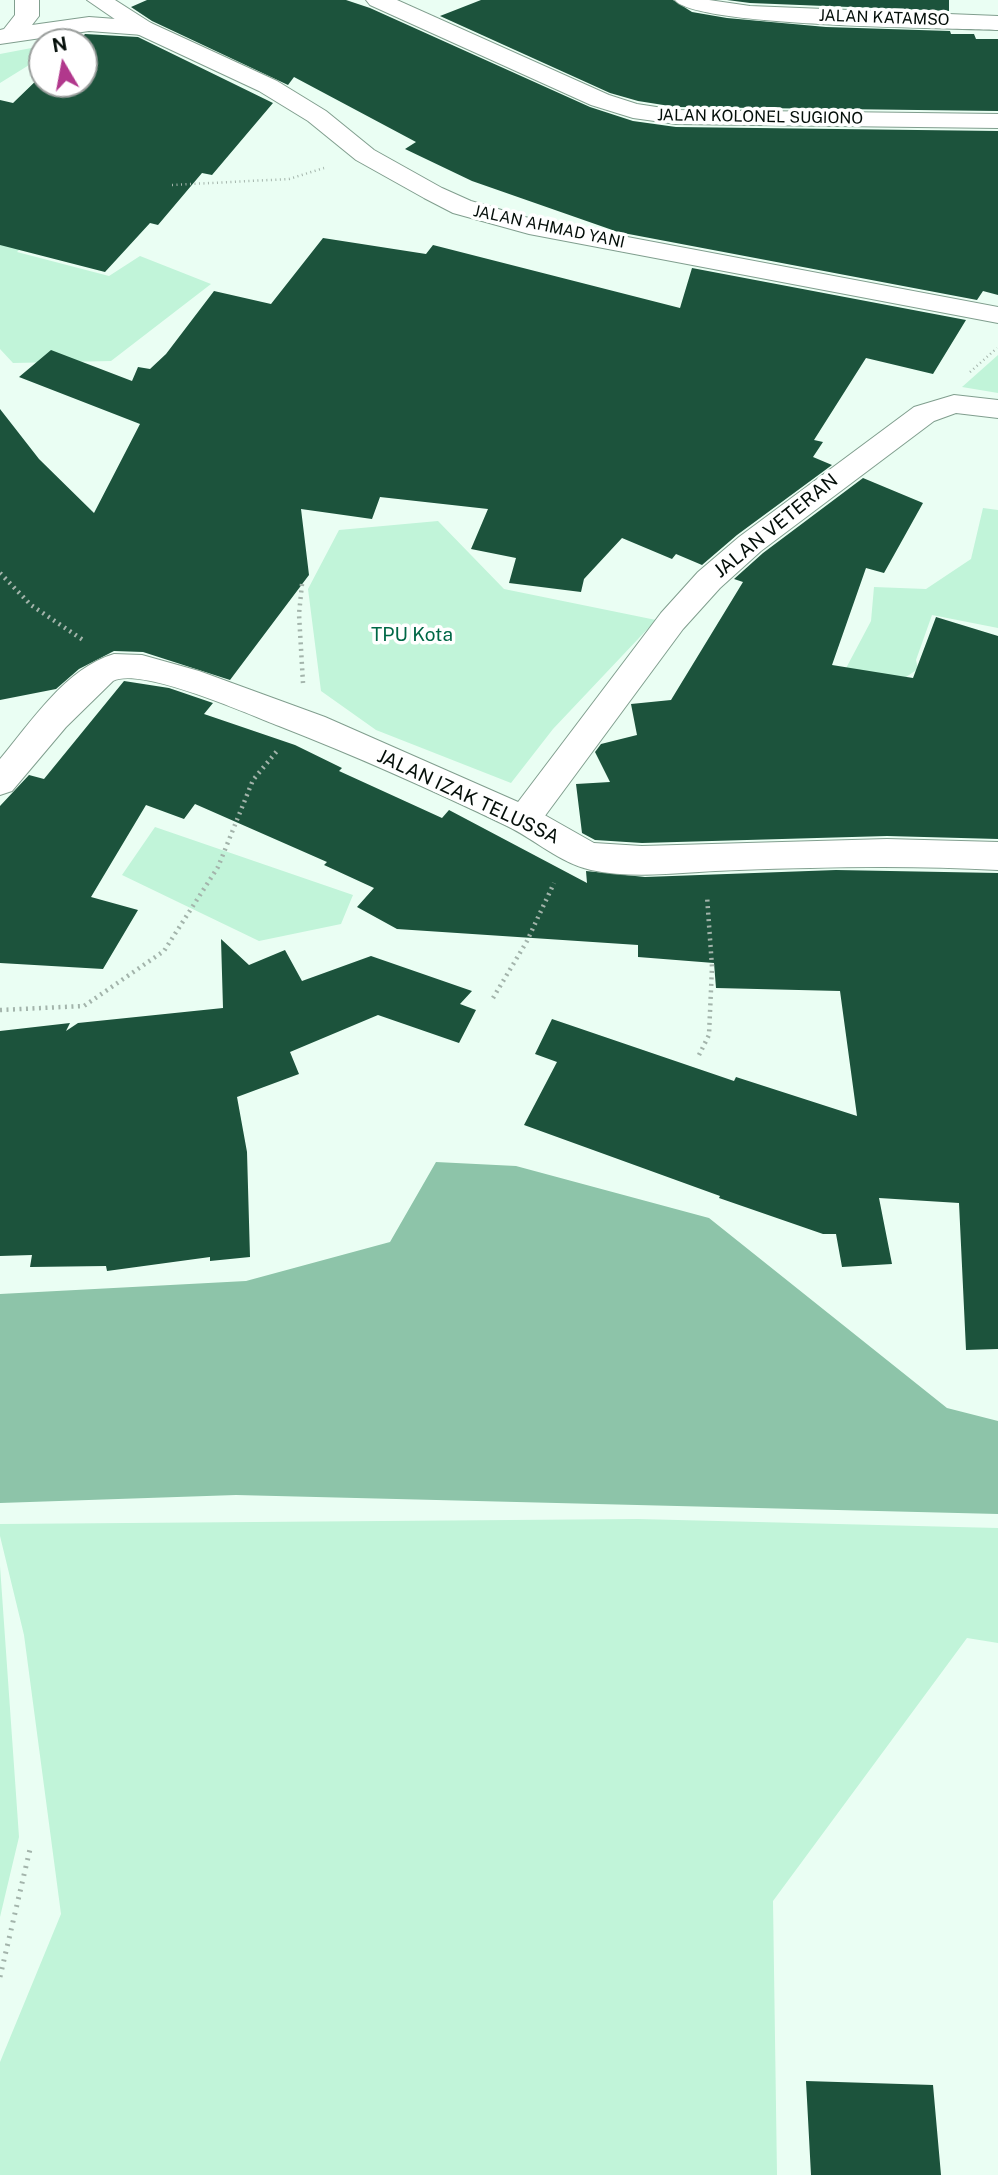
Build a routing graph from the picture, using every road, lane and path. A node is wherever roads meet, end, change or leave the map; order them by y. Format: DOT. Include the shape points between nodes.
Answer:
graph roads {
  1 [pos="27,0"];
  2 [pos="99,0"];
  3 [pos="378,0"];
  4 [pos="687,0"];
  5 [pos="998,23"];
  6 [pos="143,28"];
  7 [pos="7,36"];
  8 [pos="998,121"];
  9 [pos="365,155"];
  10 [pos="172,185"];
  11 [pos="998,314"];
  12 [pos="998,409"];
  13 [pos="0,573"];
  14 [pos="302,584"];
  15 [pos="119,664"];
  16 [pos="303,722"];
  17 [pos="0,782"];
  18 [pos="524,819"];
  19 [pos="583,854"];
  20 [pos="998,856"];
  21 [pos="703,857"];
  22 [pos="493,998"];
  23 [pos="0,1010"];
  24 [pos="699,1055"];
  25 [pos="31,1845"];
  26 [pos="0,1977"];
  1 -- 7 [label="main road" via="27,16"];
  2 -- 6 [label="main road"];
  3 -- 8 [label="main road, JALAN KOLONEL SUGIONO" via="633,111 676,117"];
  4 -- 5 [label="main road, JALAN KATAMSO" via="750,13"];
  6 -- 7 [label="main road" via="89,24"];
  6 -- 9 [label="main road, JALAN AHMAD YANI" via="268,86 317,116"];
  9 -- 10 [label="path" via="289,179"];
  9 -- 11 [label="main road, JALAN AHMAD YANI" via="443,198 488,216"];
  12 -- 18 [label="main road, JALAN VETERAN" via="954,404 924,414 750,544 671,621"];
  13 -- 15 [label="path" via="32,605"];
  14 -- 16 [label="path"];
  15 -- 16 [label="main road, JALAN IZAK TELUSSA" via="167,673"];
  15 -- 17 [label="main road" via="79,694"];
  16 -- 18 [label="main road, JALAN IZAK TELUSSA"];
  16 -- 23 [label="path" via="253,780 218,867 164,951 85,1006"];
  18 -- 19 [label="main road, JALAN IZAK TELUSSA"];
  19 -- 21 [label="main road, JALAN IZAK TELUSSA" via="639,859"];
  19 -- 22 [label="path" via="566,863"];
  20 -- 21 [label="main road, JALAN IZAK TELUSSA" via="903,852"];
  21 -- 24 [label="path" via="712,967 709,1035"];
  25 -- 26 [label="path"];
}
